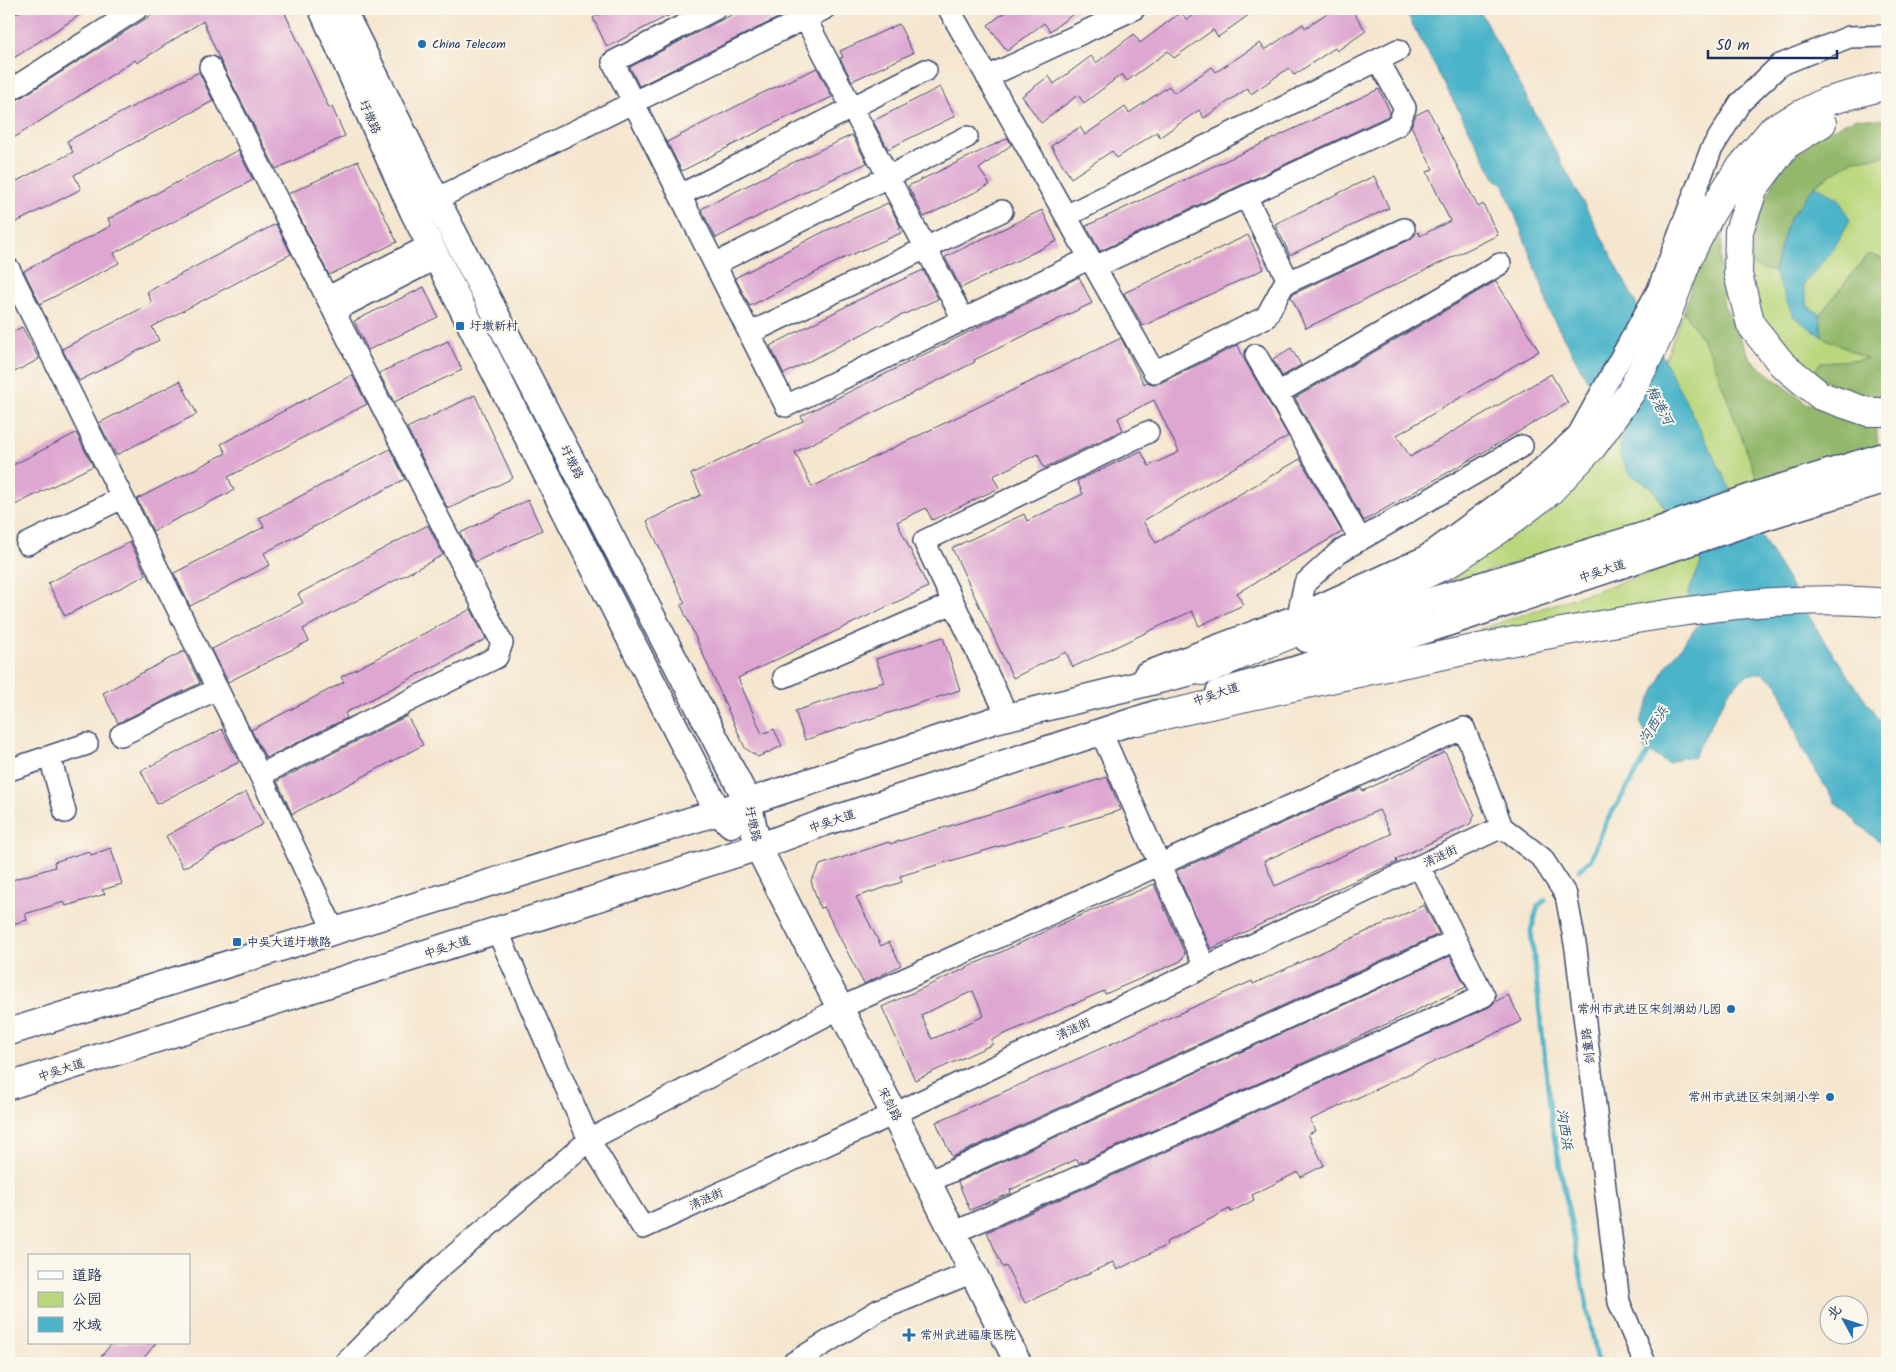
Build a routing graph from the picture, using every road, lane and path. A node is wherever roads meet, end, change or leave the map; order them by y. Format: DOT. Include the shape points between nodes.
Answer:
graph roads {
  1 [pos="137,9"];
  2 [pos="322,9"];
  3 [pos="342,9"];
  4 [pos="715,9"];
  5 [pos="824,9"];
  6 [pos="948,9"];
  7 [pos="1134,9"];
  8 [pos="805,18"];
  9 [pos="1887,36"];
  10 [pos="1398,50"];
  11 [pos="1378,60"];
  12 [pos="210,67"];
  13 [pos="926,70"];
  14 [pos="987,77"];
  15 [pos="1887,85"];
  16 [pos="9,91"];
  17 [pos="1887,101"];
  18 [pos="634,102"];
  19 [pos="852,107"];
  20 [pos="967,137"];
  21 [pos="888,177"];
  22 [pos="680,195"];
  23 [pos="1246,197"];
  24 [pos="436,199"];
  25 [pos="413,211"];
  26 [pos="1002,211"];
  27 [pos="1066,216"];
  28 [pos="1404,229"];
  29 [pos="926,248"];
  30 [pos="434,252"];
  31 [pos="1681,254"];
  32 [pos="1092,263"];
  33 [pos="714,264"];
  34 [pos="1500,264"];
  35 [pos="11,277"];
  36 [pos="1289,282"];
  37 [pos="331,304"];
  38 [pos="963,319"];
  39 [pos="750,334"];
  40 [pos="1256,356"];
  41 [pos="1278,392"];
  42 [pos="1887,412"];
  43 [pos="1148,432"];
  44 [pos="1586,440"];
  45 [pos="1522,446"];
  46 [pos="1887,455"];
  47 [pos="1887,479"];
  48 [pos="122,498"];
  49 [pos="1764,505"];
  50 [pos="1360,539"];
  51 [pos="27,544"];
  52 [pos="1651,544"];
  53 [pos="953,602"];
  54 [pos="1879,602"];
  55 [pos="1298,615"];
  56 [pos="1202,671"];
  57 [pos="784,677"];
  58 [pos="217,689"];
  59 [pos="1074,701"];
  60 [pos="1008,717"];
  61 [pos="1136,721"];
  62 [pos="1101,732"];
  63 [pos="121,735"];
  64 [pos="87,744"];
  65 [pos="50,757"];
  66 [pos="9,770"];
  67 [pos="260,776"];
  68 [pos="748,802"];
  69 [pos="66,812"];
  70 [pos="718,812"];
  71 [pos="1502,827"];
  72 [pos="758,847"];
  73 [pos="1160,864"];
  74 [pos="1419,866"];
  75 [pos="497,930"];
  76 [pos="334,931"];
  77 [pos="1456,940"];
  78 [pos="1205,967"];
  79 [pos="840,1008"];
  80 [pos="9,1032"];
  81 [pos="9,1086"];
  82 [pos="894,1114"];
  83 [pos="589,1140"];
  84 [pos="928,1182"];
  85 [pos="953,1233"];
  86 [pos="973,1272"];
  87 [pos="345,1363"];
  88 [pos="793,1363"];
  89 [pos="1018,1363"];
  90 [pos="1645,1363"];
  1 -- 16 [label="street"];
  2 -- 25 [label="main road, 圩墩路"];
  3 -- 24 [label="main road, 圩墩路"];
  4 -- 18 [label="street" via="613,62"];
  5 -- 8 [label="street"];
  6 -- 14 [label="street"];
  7 -- 14 [label="street"];
  8 -- 18 [label="street"];
  8 -- 19 [label="street"];
  9 -- 31 [label="street" via="1849,37 1780,65 1740,103 1711,150"];
  10 -- 11 [label="street"];
  11 -- 23 [label="street" via="1405,108 1398,125"];
  11 -- 27 [label="street"];
  12 -- 37 [label="street"];
  13 -- 19 [label="street"];
  14 -- 27 [label="street"];
  15 -- 31 [label="highway" via="1825,102 1773,130 1736,173"];
  17 -- 42 [label="highway" via="1831,116 1786,145 1754,188 1739,231 1738,274 1751,325 1782,364 1821,396 1868,412"];
  18 -- 22 [label="street"];
  18 -- 24 [label="street"];
  19 -- 21 [label="street"];
  19 -- 22 [label="street"];
  20 -- 21 [label="street"];
  21 -- 29 [label="street"];
  21 -- 33 [label="street"];
  22 -- 33 [label="street"];
  23 -- 32 [label="street"];
  23 -- 36 [label="street"];
  24 -- 25 [label="street"];
  24 -- 68 [label="main road, 圩墩路"];
  25 -- 30 [label="main road, 圩墩路"];
  26 -- 29 [label="street"];
  27 -- 32 [label="street"];
  28 -- 36 [label="street"];
  29 -- 38 [label="street"];
  29 -- 39 [label="street"];
  30 -- 37 [label="street"];
  30 -- 70 [label="main road, 圩墩路"];
  31 -- 44 [label="highway" via="1661,331 1631,392"];
  32 -- 36 [label="street" via="1154,372 1266,317 1284,284"];
  32 -- 38 [label="street"];
  33 -- 39 [label="street"];
  34 -- 41 [label="street"];
  35 -- 48 [label="street"];
  37 -- 67 [label="street" via="502,643 497,657"];
  38 -- 39 [label="street" via="786,406"];
  40 -- 41 [label="street"];
  41 -- 50 [label="street"];
  43 -- 53 [label="street" via="924,541"];
  44 -- 55 [label="street" via="1425,557"];
  44 -- 56 [label="highway" via="1549,492 1449,563 1344,612"];
  45 -- 50 [label="street"];
  46 -- 49 [label="main road"];
  47 -- 49 [label="main road"];
  48 -- 51 [label="street"];
  48 -- 58 [label="street"];
  49 -- 52 [label="main road"];
  50 -- 55 [label="street" via="1339,552 1305,583"];
  52 -- 56 [label="main road, 中吴大道"];
  52 -- 61 [label="main road, 中吴大道" via="1435,627 1247,683"];
  53 -- 57 [label="street"];
  53 -- 60 [label="street"];
  54 -- 61 [label="highway" via="1808,601 1612,622 1433,656"];
  55 -- 59 [label="street"];
  56 -- 59 [label="main road, 中吴大道"];
  58 -- 63 [label="street"];
  58 -- 67 [label="street"];
  59 -- 60 [label="main road, 中吴大道"];
  60 -- 68 [label="main road, 中吴大道"];
  61 -- 62 [label="main road, 中吴大道"];
  62 -- 72 [label="main road, 中吴大道"];
  62 -- 73 [label="street"];
  64 -- 65 [label="street"];
  65 -- 66 [label="street"];
  65 -- 69 [label="street"];
  67 -- 76 [label="street"];
  68 -- 70 [label="main road, 中吴大道"];
  68 -- 72 [label="main road, 圩墩路"];
  70 -- 72 [label="main road, 圩墩路"];
  70 -- 76 [label="main road, 中吴大道"];
  71 -- 73 [label="street" via="1464,728"];
  71 -- 74 [label="street, 清涟街"];
  71 -- 90 [label="street, 剑童路" via="1542,858 1566,895 1576,949 1619,1302"];
  72 -- 75 [label="main road, 中吴大道"];
  72 -- 79 [label="main road, 宋剑路"];
  73 -- 78 [label="street"];
  73 -- 79 [label="street"];
  74 -- 77 [label="street"];
  74 -- 78 [label="street, 清涟街"];
  75 -- 81 [label="main road, 中吴大道"];
  75 -- 83 [label="street"];
  76 -- 80 [label="main road, 中吴大道"];
  77 -- 84 [label="street"];
  77 -- 85 [label="street" via="1484,996"];
  78 -- 82 [label="street, 清涟街"];
  79 -- 82 [label="main road, 宋剑路"];
  79 -- 83 [label="street"];
  82 -- 83 [label="street, 清涟街" via="643,1228"];
  82 -- 84 [label="main road, 宋剑路"];
  83 -- 87 [label="street" via="437,1270"];
  84 -- 85 [label="main road, 宋剑路"];
  85 -- 86 [label="main road, 宋剑路"];
  86 -- 88 [label="street" via="878,1310"];
  86 -- 89 [label="main road, 宋剑路"];
}
